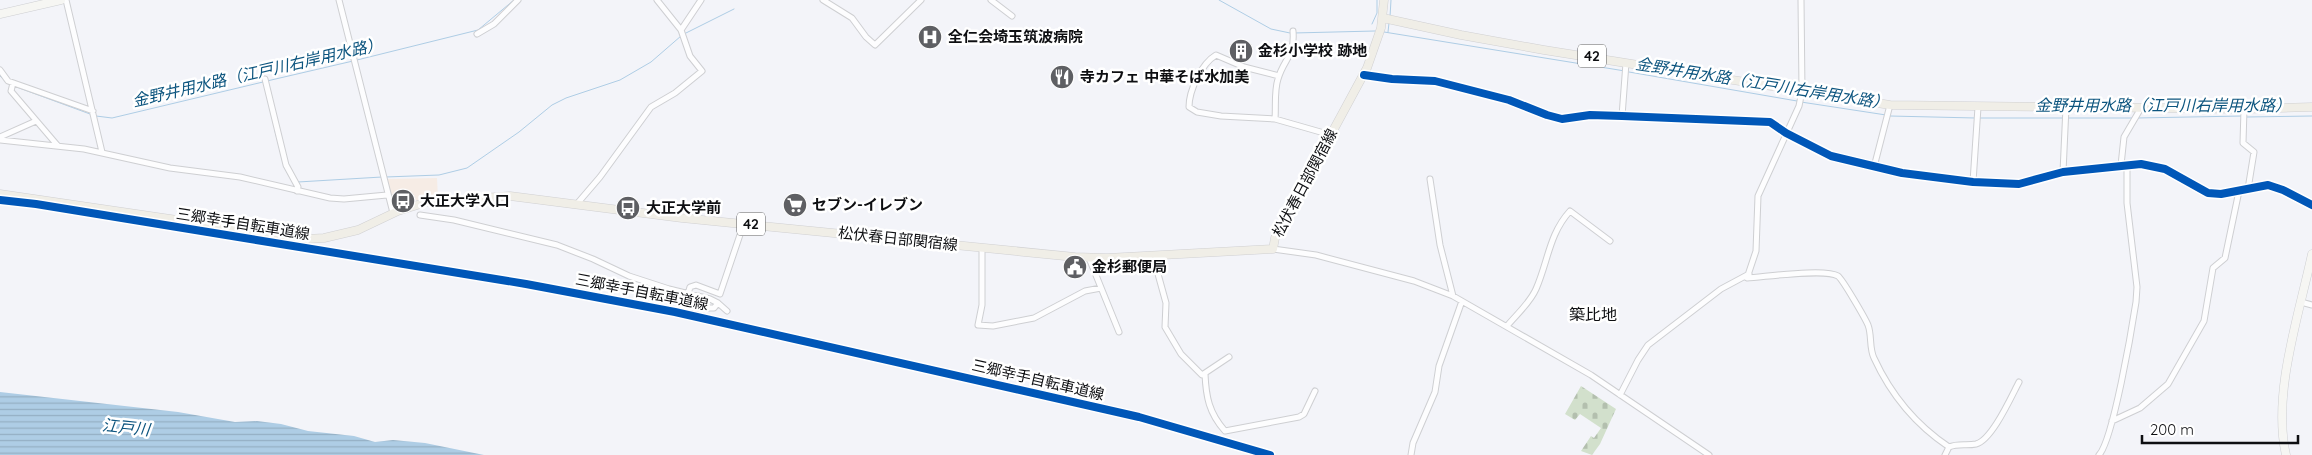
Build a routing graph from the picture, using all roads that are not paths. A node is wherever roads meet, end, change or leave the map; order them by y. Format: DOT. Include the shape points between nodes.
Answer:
graph roads {
  1 [pos="60,0"];
  2 [pos="66,0"];
  3 [pos="339,0"];
  4 [pos="518,0"];
  5 [pos="657,0"];
  6 [pos="701,0"];
  7 [pos="823,0"];
  8 [pos="920,0"];
  9 [pos="991,0"];
  10 [pos="1384,0"];
  11 [pos="1802,0"];
  12 [pos="0,14"];
  13 [pos="1012,16"];
  14 [pos="1383,18"];
  15 [pos="482,24"];
  16 [pos="486,30"];
  17 [pos="683,33"];
  18 [pos="477,34"];
  19 [pos="1293,34"];
  20 [pos="1626,63"];
  21 [pos="0,70"];
  22 [pos="1364,75"];
  23 [pos="1279,76"];
  24 [pos="266,81"];
  25 [pos="13,85"];
  26 [pos="1802,91"];
  27 [pos="1890,105"];
  28 [pos="1978,107"];
  29 [pos="2066,107"];
  30 [pos="2312,107"];
  31 [pos="2141,108"];
  32 [pos="2244,109"];
  33 [pos="93,112"];
  34 [pos="1622,116"];
  35 [pos="1275,119"];
  36 [pos="36,121"];
  37 [pos="1786,133"];
  38 [pos="1330,135"];
  39 [pos="0,138"];
  40 [pos="58,146"];
  41 [pos="102,152"];
  42 [pos="2124,164"];
  43 [pos="1874,167"];
  44 [pos="2063,172"];
  45 [pos="1430,179"];
  46 [pos="1973,182"];
  47 [pos="2248,189"];
  48 [pos="297,191"];
  49 [pos="2239,191"];
  50 [pos="0,194"];
  51 [pos="387,195"];
  52 [pos="2312,204"];
  53 [pos="576,205"];
  54 [pos="393,213"];
  55 [pos="420,215"];
  56 [pos="744,223"];
  57 [pos="1610,241"];
  58 [pos="982,248"];
  59 [pos="1273,249"];
  60 [pos="2312,254"];
  61 [pos="1153,256"];
  62 [pos="1089,258"];
  63 [pos="1749,274"];
  64 [pos="1101,288"];
  65 [pos="688,294"];
  66 [pos="1454,296"];
  67 [pos="1462,301"];
  68 [pos="2301,302"];
  69 [pos="718,303"];
  70 [pos="2312,305"];
  71 [pos="727,311"];
  72 [pos="678,312"];
  73 [pos="1507,326"];
  74 [pos="1119,332"];
  75 [pos="1229,357"];
  76 [pos="1205,374"];
  77 [pos="2019,382"];
  78 [pos="1315,391"];
  79 [pos="1620,395"];
  80 [pos="2112,421"];
  81 [pos="1949,447"];
  82 [pos="1411,455"];
  83 [pos="1710,455"];
  84 [pos="1945,455"];
  85 [pos="2099,455"];
  86 [pos="2286,455"];
  1 -- 12 [label="street"];
  2 -- 33 [label="street"];
  3 -- 51 [label="street"];
  4 -- 16 [label="street"];
  5 -- 17 [label="street"];
  6 -- 17 [label="street"];
  7 -- 8 [label="street" via="852,18 869,44 875,45"];
  9 -- 13 [label="street"];
  10 -- 14 [label="main road, 松伏春日部関宿線"];
  11 -- 26 [label="street"];
  14 -- 20 [label="main road, 42" via="1461,35"];
  14 -- 22 [label="main road, 松伏春日部関宿線"];
  15 -- 16 [label="street"];
  16 -- 18 [label="street"];
  17 -- 53 [label="street" via="690,56 702,71 652,107"];
  19 -- 23 [label="street" via="1292,50"];
  20 -- 26 [label="main road, 42"];
  20 -- 34 [label="street"];
  21 -- 25 [label="street"];
  22 -- 34 [label="street" via="1435,81 1509,100 1562,119"];
  22 -- 38 [label="main road, 松伏春日部関宿線"];
  23 -- 35 [label="street"];
  23 -- 35 [label="street" via="1244,67 1216,55 1197,78 1189,101 1191,110 1197,112"];
  24 -- 48 [label="street" via="286,165"];
  25 -- 33 [label="street"];
  25 -- 36 [label="street" via="11,91"];
  26 -- 27 [label="main road, 42"];
  26 -- 37 [label="street"];
  27 -- 28 [label="main road, 42"];
  27 -- 43 [label="street"];
  28 -- 29 [label="main road, 42"];
  28 -- 46 [label="street"];
  29 -- 31 [label="main road, 42"];
  29 -- 44 [label="street"];
  30 -- 32 [label="main road, 42"];
  31 -- 32 [label="main road, 42"];
  31 -- 42 [label="street" via="2124,138"];
  32 -- 47 [label="street" via="2243,143 2254,152"];
  33 -- 41 [label="street"];
  34 -- 37 [label="street" via="1757,120 1770,122"];
  35 -- 38 [label="street"];
  36 -- 39 [label="street"];
  36 -- 40 [label="street"];
  37 -- 43 [label="street" via="1831,156"];
  37 -- 63 [label="street" via="1758,196 1756,251"];
  38 -- 59 [label="main road, 松伏春日部関宿線" via="1275,238"];
  39 -- 40 [label="street"];
  40 -- 41 [label="street"];
  41 -- 48 [label="street" via="170,168 240,177"];
  42 -- 44 [label="street"];
  42 -- 49 [label="street" via="2165,168 2208,193"];
  42 -- 80 [label="street" via="2137,287"];
  43 -- 46 [label="street"];
  44 -- 46 [label="street" via="2019,184"];
  45 -- 66 [label="street" via="1440,245"];
  47 -- 49 [label="street"];
  47 -- 52 [label="street" via="2268,185"];
  48 -- 51 [label="street" via="344,199"];
  49 -- 80 [label="street" via="2226,258 2213,268 2204,321 2168,384 2140,408"];
  50 -- 54 [label="main road, 松伏春日部関宿線 / 42" via="306,239 358,230"];
  51 -- 54 [label="street"];
  53 -- 54 [label="main road, 松伏春日部関宿線 / 42" via="510,196 427,202"];
  53 -- 56 [label="main road, 松伏春日部関宿線 / 42"];
  55 -- 65 [label="street" via="540,240 629,276"];
  56 -- 58 [label="main road, 松伏春日部関宿線 / 42"];
  56 -- 65 [label="street" via="720,294 696,285 690,287"];
  57 -- 73 [label="street" via="1570,211 1548,247 1536,289"];
  58 -- 62 [label="main road, 松伏春日部関宿線 / 42"];
  58 -- 64 [label="street" via="982,305 978,326 1034,318 1085,291"];
  59 -- 61 [label="main road, 松伏春日部関宿線 / 42"];
  59 -- 66 [label="street" via="1316,255 1414,281"];
  60 -- 68 [label="street"];
  61 -- 62 [label="main road, 松伏春日部関宿線 / 42"];
  61 -- 76 [label="street" via="1166,303 1165,327 1181,354 1202,375"];
  62 -- 64 [label="street"];
  63 -- 79 [label="street" via="1721,289 1648,346"];
  63 -- 81 [label="street" via="1747,278 1814,273 1838,276 1868,325 1873,357 1898,400 1929,434"];
  64 -- 74 [label="street"];
  65 -- 69 [label="street"];
  66 -- 67 [label="street"];
  67 -- 73 [label="street"];
  67 -- 82 [label="street" via="1439,366 1435,392"];
  68 -- 70 [label="street"];
  68 -- 86 [label="street" via="2282,399 2282,435"];
  69 -- 71 [label="street"];
  69 -- 72 [label="street" via="714,308 683,308"];
  73 -- 79 [label="street"];
  75 -- 76 [label="street"];
  76 -- 78 [label="street" via="1207,400 1222,431 1299,417 1304,414"];
  77 -- 81 [label="street" via="1989,435 1977,444"];
  79 -- 83 [label="street"];
  80 -- 85 [label="street"];
  81 -- 84 [label="street"];
}
